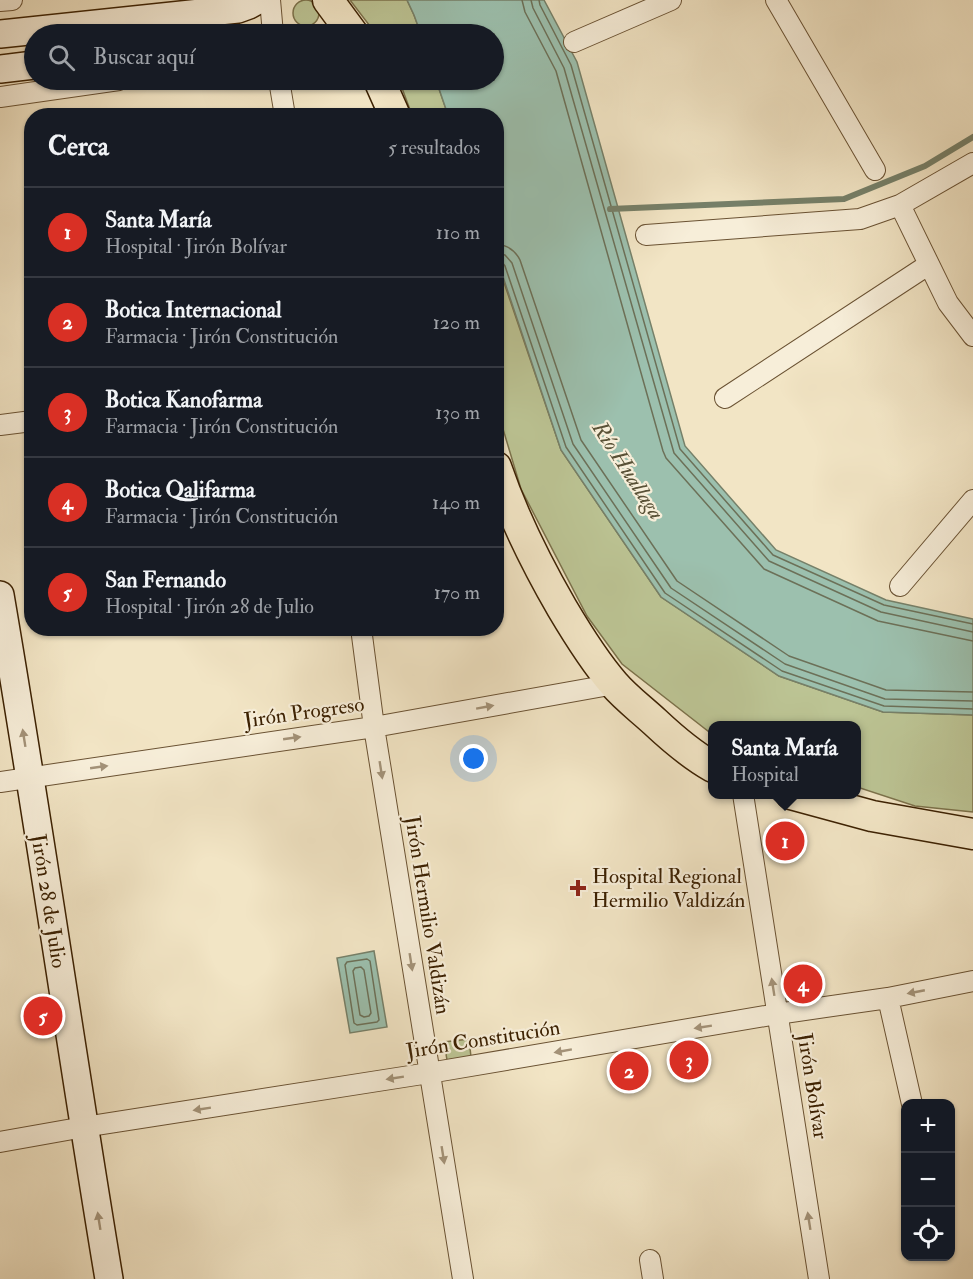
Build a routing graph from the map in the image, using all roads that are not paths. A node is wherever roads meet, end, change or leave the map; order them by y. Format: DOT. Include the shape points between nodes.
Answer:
graph roads {
  1 [pos="12,0"];
  2 [pos="258,0"];
  3 [pos="270,0"];
  4 [pos="328,0"];
  5 [pos="671,0"];
  6 [pos="776,0"];
  7 [pos="0,1"];
  8 [pos="95,24"];
  9 [pos="272,24"];
  10 [pos="346,24"];
  11 [pos="24,31"];
  12 [pos="0,34"];
  13 [pos="574,42"];
  14 [pos="24,66"];
  15 [pos="0,69"];
  16 [pos="49,90"];
  17 [pos="281,90"];
  18 [pos="383,90"];
  19 [pos="0,97"];
  20 [pos="284,108"];
  21 [pos="391,108"];
  22 [pos="973,163"];
  23 [pos="875,170"];
  24 [pos="900,205"];
  25 [pos="646,234"];
  26 [pos="928,265"];
  27 [pos="973,336"];
  28 [pos="725,398"];
  29 [pos="24,422"];
  30 [pos="0,425"];
  31 [pos="504,487"];
  32 [pos="973,500"];
  33 [pos="900,586"];
  34 [pos="0,595"];
  35 [pos="362,636"];
  36 [pos="615,684"];
  37 [pos="374,727"];
  38 [pos="708,763"];
  39 [pos="30,777"];
  40 [pos="0,782"];
  41 [pos="744,799"];
  42 [pos="806,799"];
  43 [pos="973,834"];
  44 [pos="973,981"];
  45 [pos="888,998"];
  46 [pos="777,1014"];
  47 [pos="429,1073"];
  48 [pos="911,1099"];
  49 [pos="84,1127"];
  50 [pos="0,1142"];
  51 [pos="109,1279"];
  52 [pos="463,1279"];
  53 [pos="819,1279"];
  1 -- 7 [label="street"];
  2 -- 8 [label="street" via="238,9"];
  3 -- 9 [label="street"];
  4 -- 10 [label="main road"];
  5 -- 13 [label="street"];
  6 -- 23 [label="street"];
  11 -- 12 [label="street"];
  14 -- 15 [label="street"];
  16 -- 19 [label="street"];
  17 -- 20 [label="street"];
  18 -- 21 [label="main road"];
  22 -- 24 [label="street"];
  24 -- 25 [label="street" via="860,219"];
  24 -- 26 [label="street"];
  26 -- 27 [label="street" via="948,303"];
  26 -- 28 [label="street"];
  29 -- 30 [label="street"];
  31 -- 36 [label="main road" via="539,568 585,647"];
  32 -- 33 [label="street"];
  39 -- 34 [label="street, Jirón 28 de Julio, one-way"];
  35 -- 37 [label="street, Jirón Hermilio Valdizán"];
  37 -- 36 [label="street, Jirón Progreso, one-way"];
  36 -- 38 [label="main road" via="673,738"];
  39 -- 37 [label="street, Jirón Progreso, one-way"];
  37 -- 47 [label="street, Jirón Hermilio Valdizán, one-way"];
  39 -- 40 [label="street, Jirón Progreso"];
  39 -- 49 [label="street, Jirón 28 de Julio"];
  46 -- 41 [label="street, Jirón Bolívar, one-way"];
  42 -- 43 [label="main road" via="872,816"];
  44 -- 45 [label="street, Jirón Constitución, one-way"];
  45 -- 46 [label="street, Jirón Constitución"];
  45 -- 48 [label="street"];
  46 -- 47 [label="street, Jirón Constitución, one-way"];
  53 -- 46 [label="street, Jirón Bolívar, one-way"];
  47 -- 49 [label="street, Jirón Constitución, one-way"];
  47 -- 52 [label="street, Jirón Hermilio Valdizán, one-way"];
  49 -- 50 [label="street, Jirón Constitución"];
  51 -- 49 [label="street, Jirón 28 de Julio, one-way"];
}
